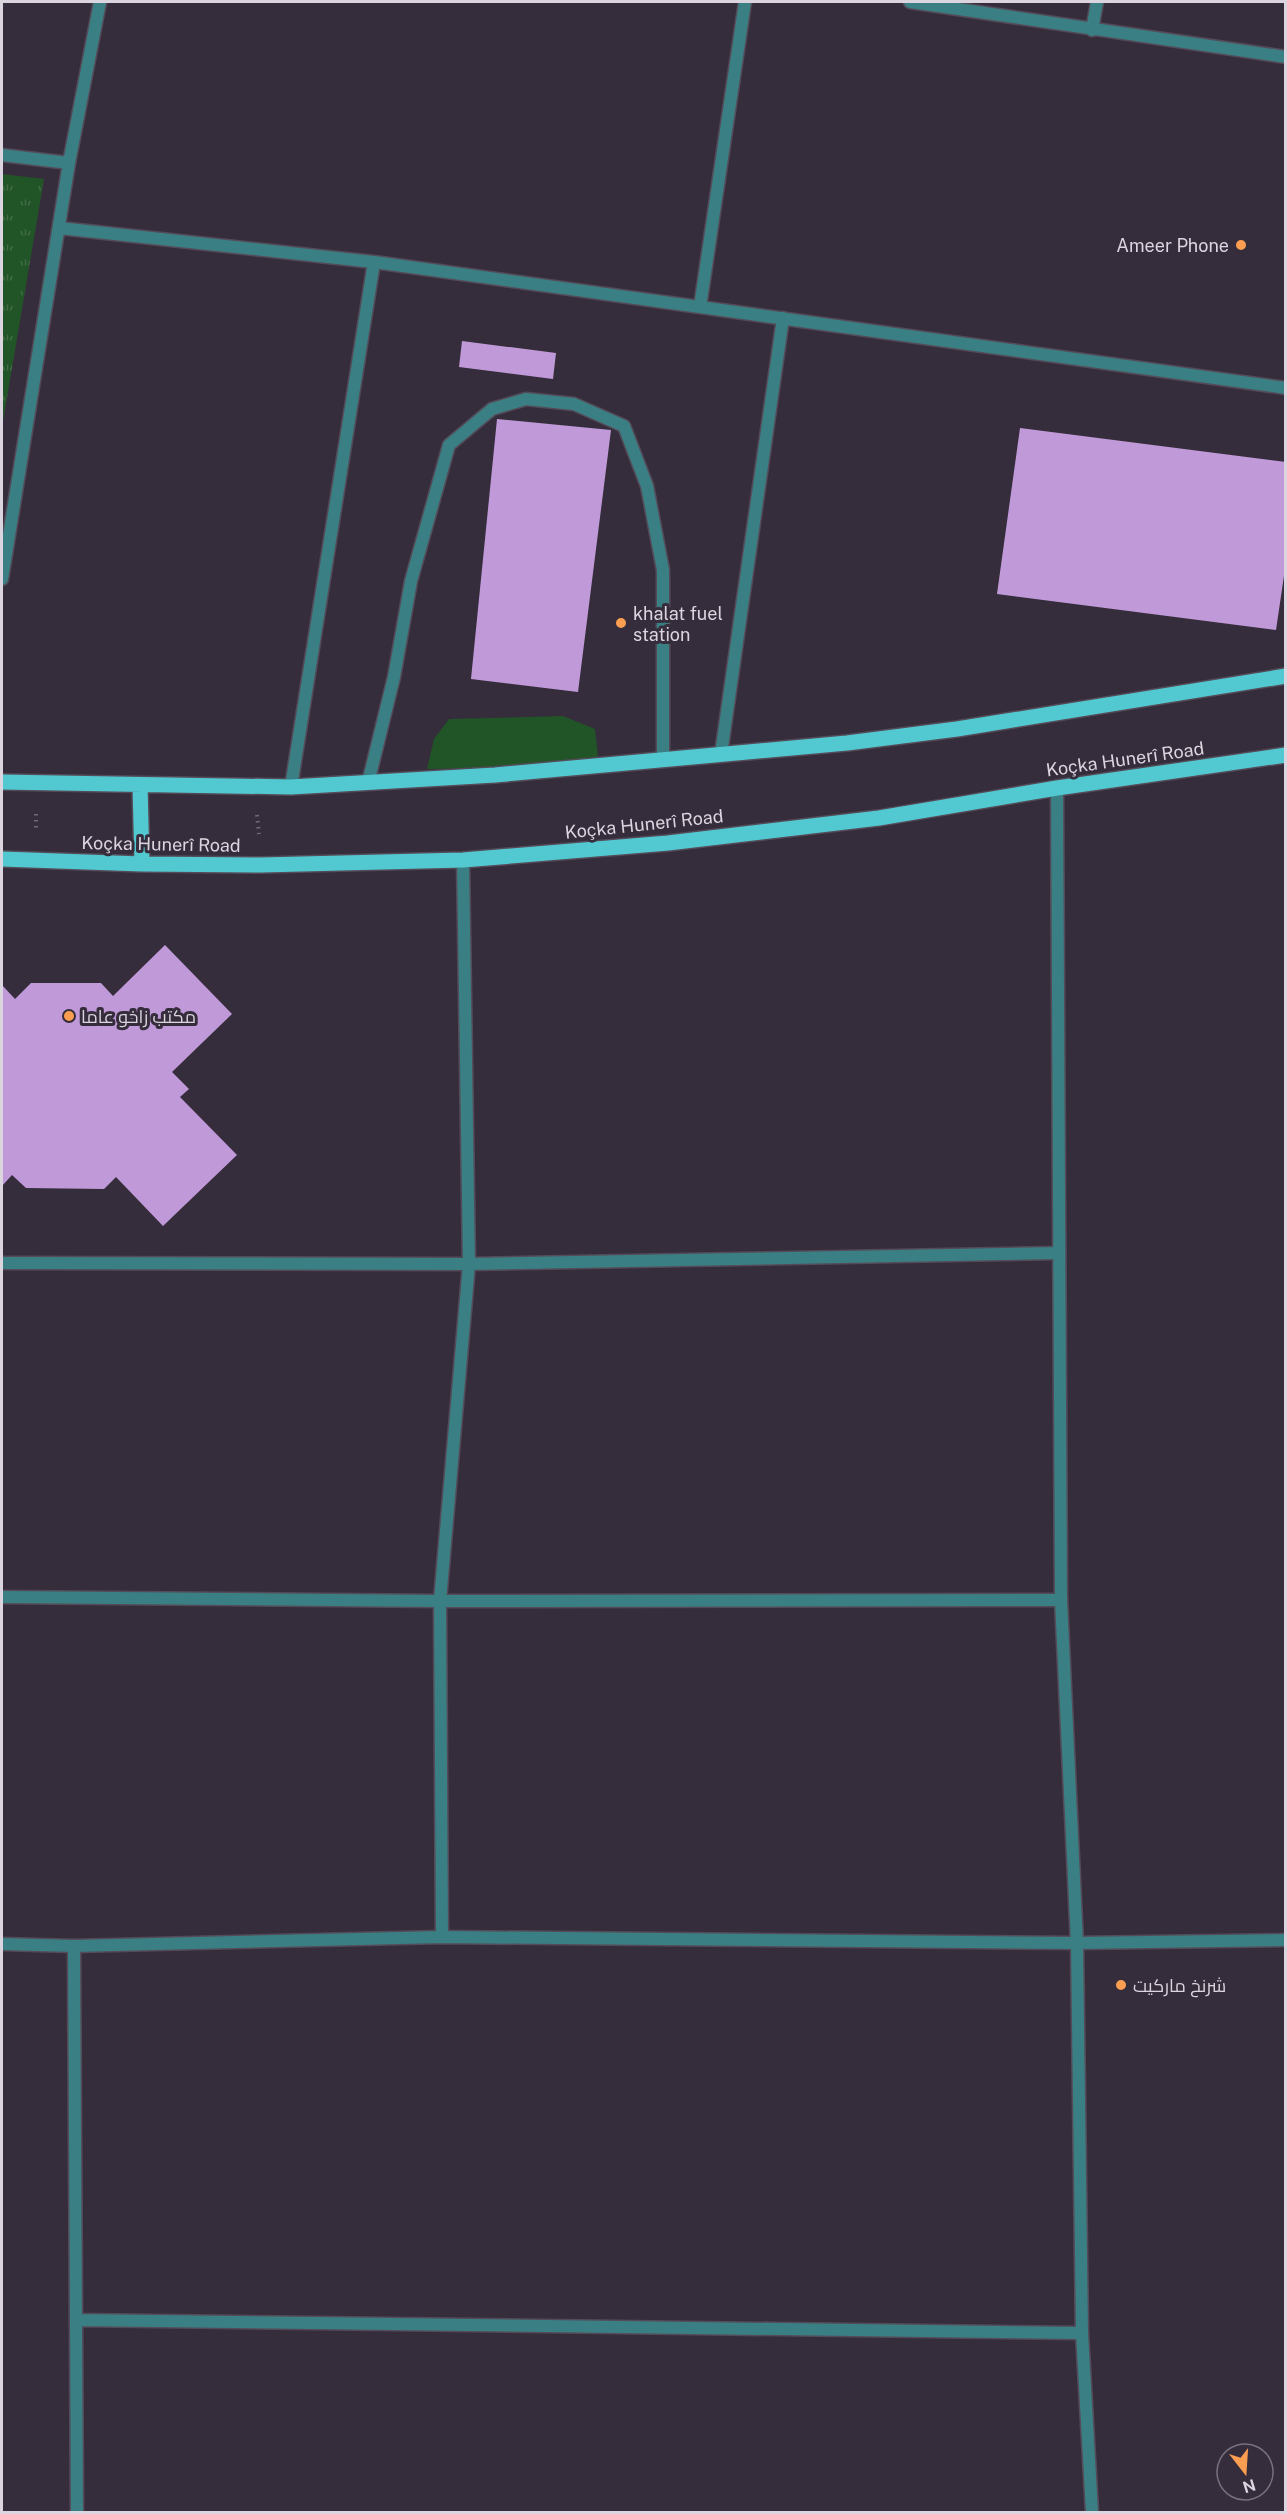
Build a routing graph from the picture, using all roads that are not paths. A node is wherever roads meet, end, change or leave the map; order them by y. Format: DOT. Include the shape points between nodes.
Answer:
graph roads {
  1 [pos="100,2"];
  2 [pos="745,2"];
  3 [pos="910,2"];
  4 [pos="1097,2"];
  5 [pos="1092,30"];
  6 [pos="1286,57"];
  7 [pos="2,155"];
  8 [pos="69,163"];
  9 [pos="59,228"];
  10 [pos="374,262"];
  11 [pos="700,307"];
  12 [pos="783,318"];
  13 [pos="1286,388"];
  14 [pos="2,579"];
  15 [pos="1286,676"];
  16 [pos="721,754"];
  17 [pos="1286,755"];
  18 [pos="663,759"];
  19 [pos="2,782"];
  20 [pos="368,783"];
  21 [pos="140,785"];
  22 [pos="291,787"];
  23 [pos="1057,788"];
  24 [pos="2,859"];
  25 [pos="463,860"];
  26 [pos="142,864"];
  27 [pos="1059,1253"];
  28 [pos="2,1263"];
  29 [pos="469,1264"];
  30 [pos="2,1597"];
  31 [pos="1061,1600"];
  32 [pos="440,1601"];
  33 [pos="442,1937"];
  34 [pos="1286,1940"];
  35 [pos="1077,1943"];
  36 [pos="2,1944"];
  37 [pos="74,1946"];
  38 [pos="76,2320"];
  39 [pos="1082,2333"];
  40 [pos="77,2512"];
  41 [pos="1092,2512"];
  1 -- 8 [label="street"];
  2 -- 11 [label="street"];
  3 -- 5 [label="street"];
  4 -- 5 [label="street"];
  5 -- 6 [label="street"];
  7 -- 8 [label="street"];
  8 -- 9 [label="street"];
  9 -- 10 [label="street"];
  9 -- 14 [label="street"];
  10 -- 11 [label="street"];
  10 -- 22 [label="street"];
  11 -- 12 [label="street"];
  12 -- 13 [label="street"];
  12 -- 16 [label="street"];
  15 -- 16 [label="main road" via="957,729"];
  16 -- 18 [label="main road"];
  17 -- 23 [label="main road, Koçka Hunerî Road"];
  18 -- 20 [label="main road"];
  18 -- 20 [label="street" via="663,570 647,486 624,426 574,404 526,399 492,409 449,445 411,581"];
  19 -- 21 [label="main road"];
  20 -- 22 [label="main road"];
  21 -- 22 [label="main road"];
  21 -- 26 [label="main road"];
  23 -- 25 [label="main road, Koçka Hunerî Road" via="879,818 668,843"];
  23 -- 27 [label="street"];
  24 -- 26 [label="main road, Koçka Hunerî Road"];
  25 -- 26 [label="main road, Koçka Hunerî Road"];
  25 -- 29 [label="street"];
  27 -- 29 [label="street"];
  27 -- 31 [label="street"];
  28 -- 29 [label="street"];
  29 -- 32 [label="street"];
  30 -- 32 [label="street"];
  31 -- 32 [label="street"];
  31 -- 35 [label="street"];
  32 -- 33 [label="street"];
  33 -- 35 [label="street"];
  33 -- 37 [label="street"];
  34 -- 35 [label="street"];
  35 -- 39 [label="street"];
  36 -- 37 [label="street"];
  37 -- 38 [label="street"];
  38 -- 39 [label="street"];
  38 -- 40 [label="street"];
  39 -- 41 [label="street"];
}
